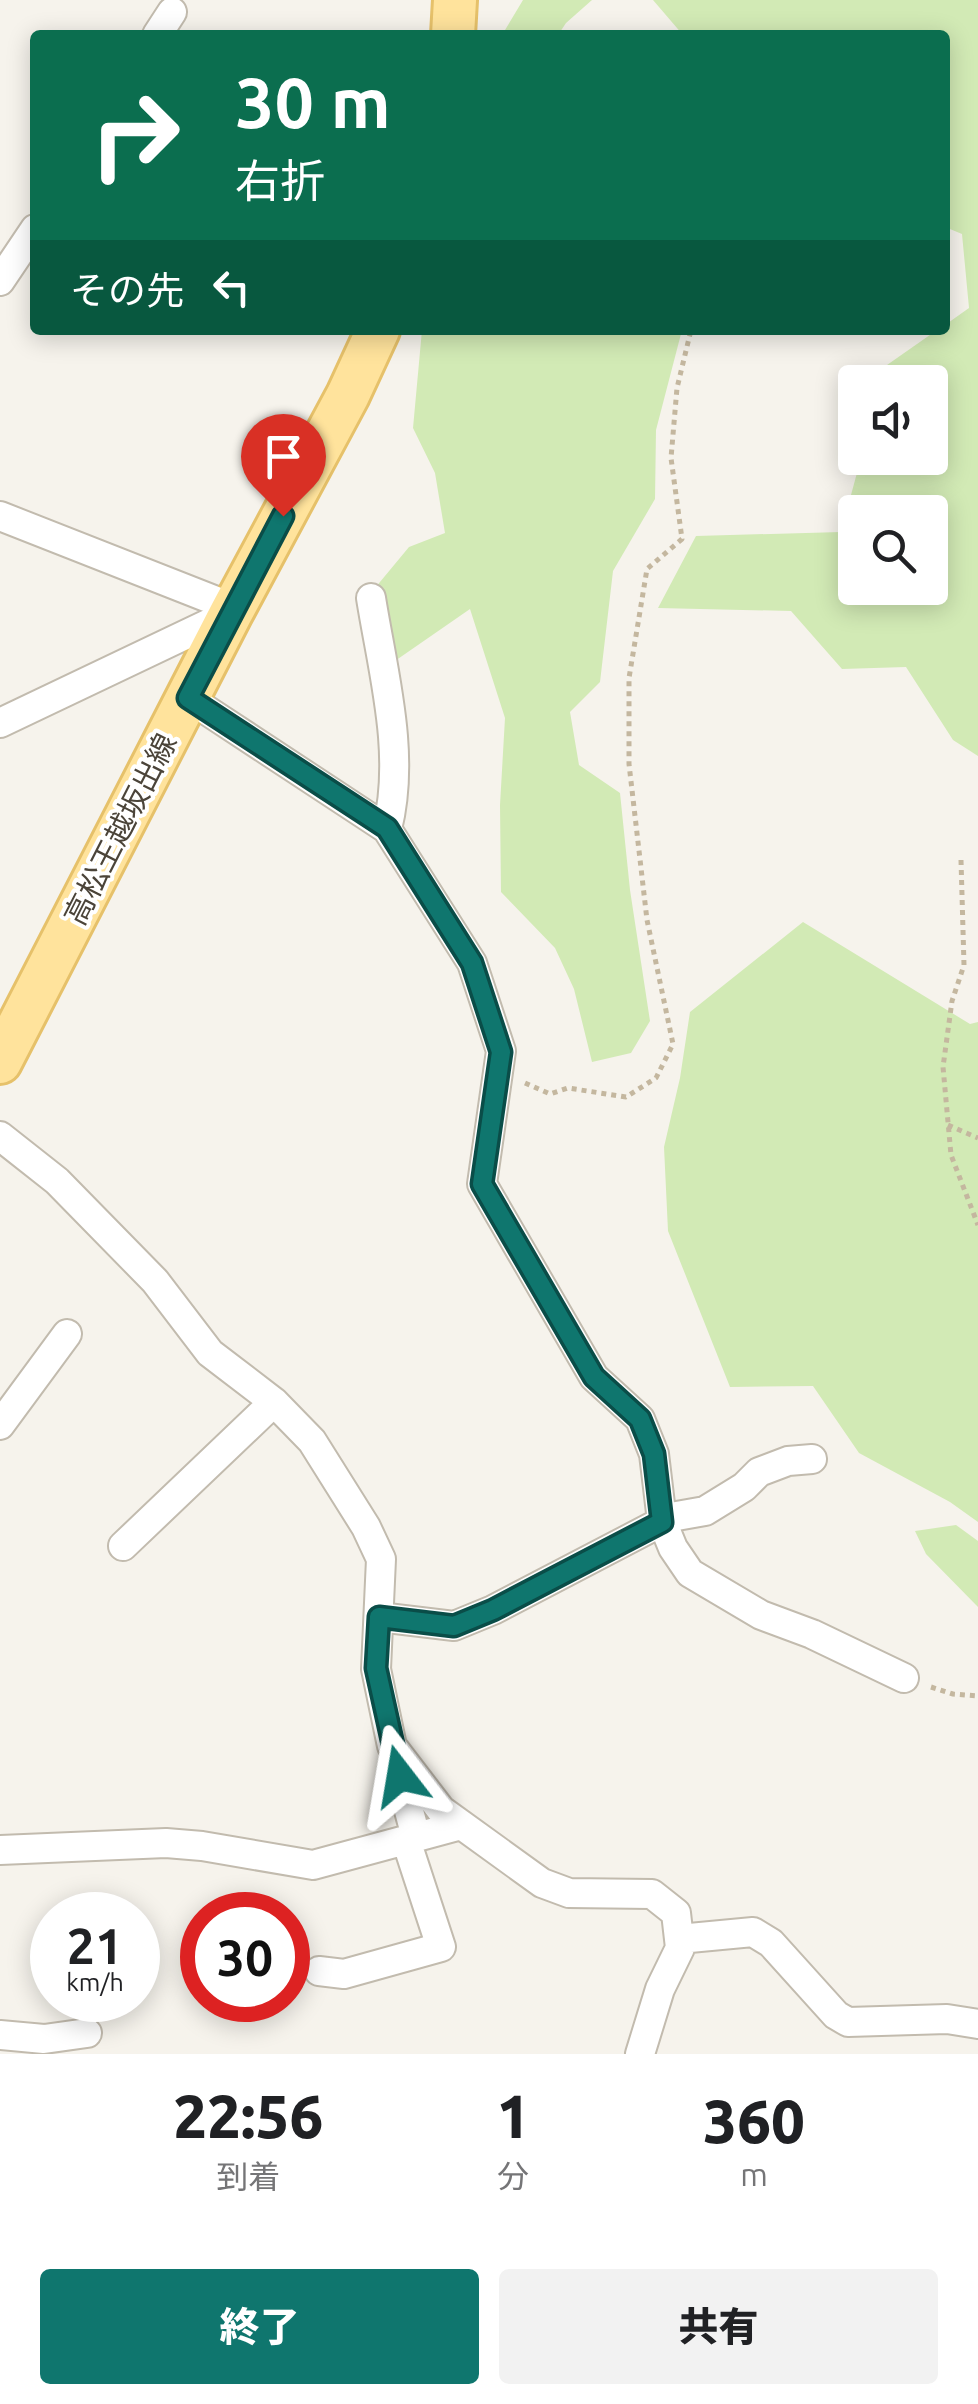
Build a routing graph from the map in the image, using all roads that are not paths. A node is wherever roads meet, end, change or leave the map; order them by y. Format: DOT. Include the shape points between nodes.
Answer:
graph roads {
  1 [pos="456,0"];
  2 [pos="454,30"];
  3 [pos="30,237"];
  4 [pos="0,282"];
  5 [pos="376,335"];
  6 [pos="0,516"];
  7 [pos="371,598"];
  8 [pos="233,610"];
  9 [pos="188,698"];
  10 [pos="0,723"];
  11 [pos="387,828"];
  12 [pos="0,1062"];
  13 [pos="0,1136"];
  14 [pos="67,1334"];
  15 [pos="274,1402"];
  16 [pos="0,1425"];
  17 [pos="812,1459"];
  18 [pos="662,1522"];
  19 [pos="124,1546"];
  20 [pos="379,1617"];
  21 [pos="904,1678"];
  22 [pos="392,1746"];
  23 [pos="461,1826"];
  24 [pos="411,1838"];
  25 [pos="0,1850"];
  26 [pos="679,1939"];
  27 [pos="318,1971"];
  28 [pos="978,2024"];
  29 [pos="87,2033"];
  30 [pos="0,2036"];
  31 [pos="640,2054"];
  1 -- 2 [label="main road"];
  3 -- 4 [label="street"];
  5 -- 8 [label="main road, 高松王越坂出線"];
  6 -- 8 [label="street"];
  7 -- 11 [label="street" via="392,722 396,795"];
  8 -- 9 [label="main road, 高松王越坂出線"];
  8 -- 10 [label="street"];
  9 -- 11 [label="street"];
  9 -- 12 [label="main road, 高松王越坂出線"];
  11 -- 18 [label="street" via="472,963 501,1052 482,1184 594,1377 640,1419 654,1454"];
  13 -- 15 [label="street" via="57,1182 155,1281 210,1354"];
  14 -- 16 [label="street"];
  15 -- 19 [label="street"];
  15 -- 20 [label="street" via="312,1440 382,1559"];
  17 -- 18 [label="street" via="759,1472 705,1510"];
  18 -- 20 [label="street" via="454,1626"];
  18 -- 21 [label="street" via="690,1573 711,1588"];
  20 -- 22 [label="street" via="376,1668"];
  22 -- 23 [label="street"];
  22 -- 24 [label="street"];
  23 -- 24 [label="street"];
  23 -- 26 [label="street" via="542,1883 570,1894 652,1894 676,1913"];
  24 -- 25 [label="street" via="313,1865 166,1844"];
  24 -- 27 [label="street" via="441,1948 344,1974"];
  26 -- 28 [label="street" via="753,1932 848,2022"];
  26 -- 31 [label="street"];
  29 -- 30 [label="street"];
}
